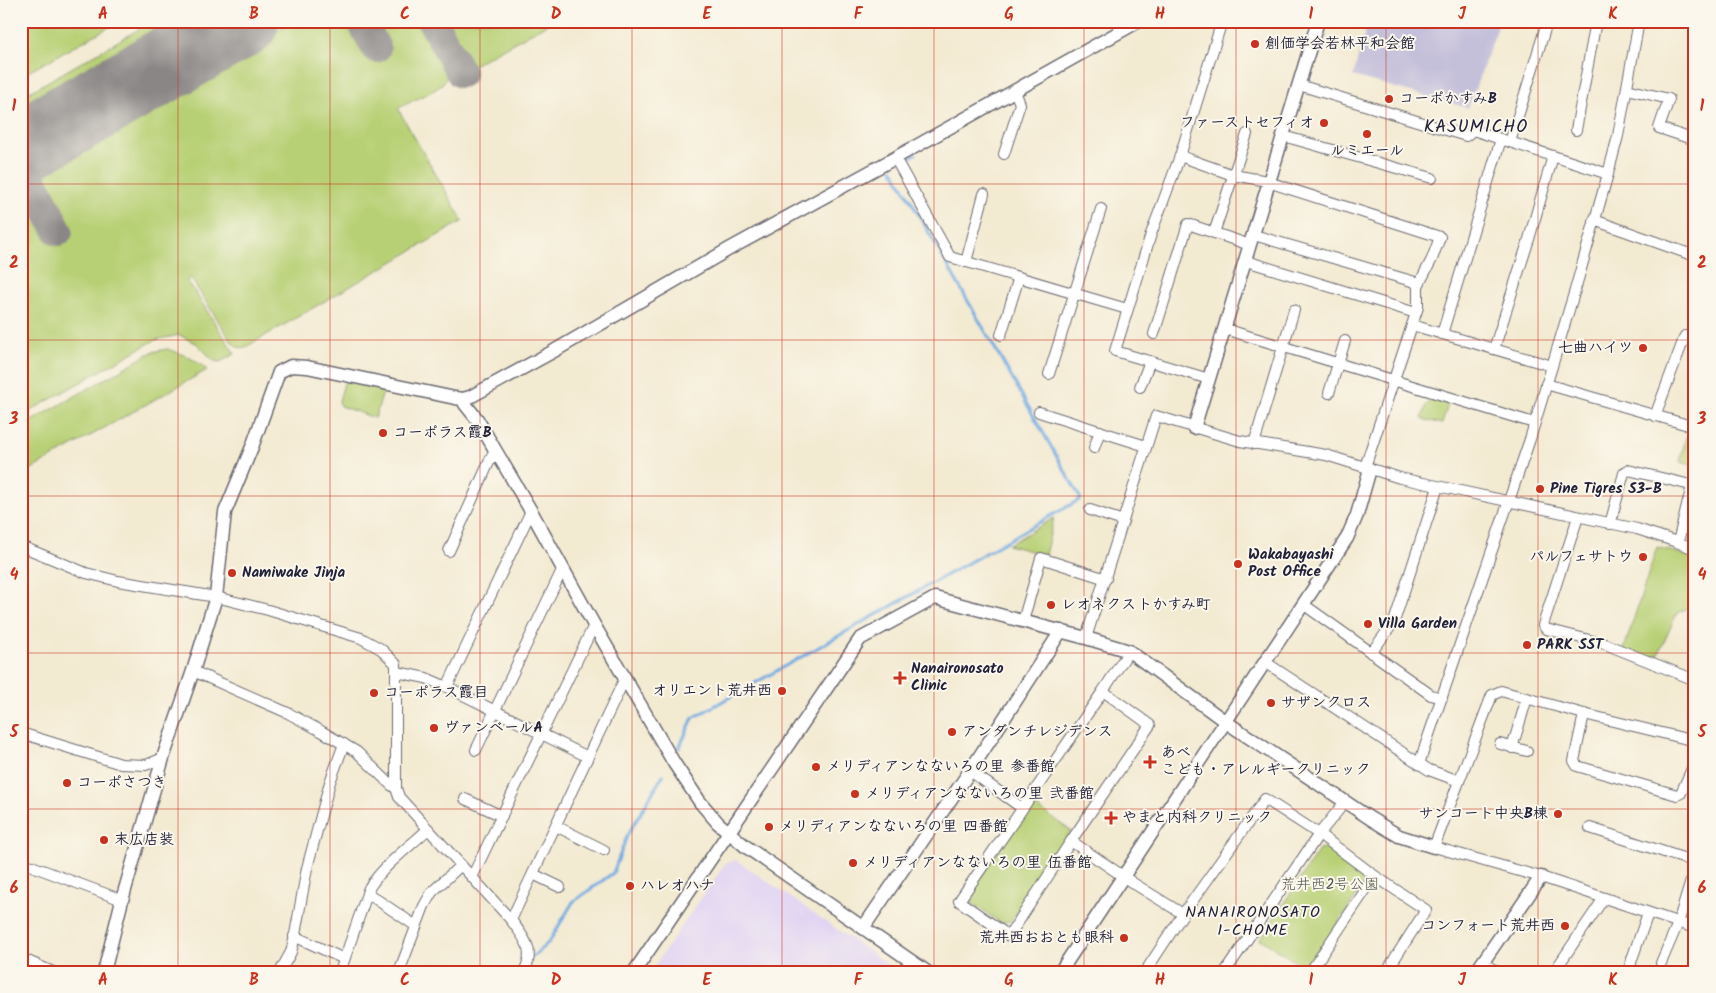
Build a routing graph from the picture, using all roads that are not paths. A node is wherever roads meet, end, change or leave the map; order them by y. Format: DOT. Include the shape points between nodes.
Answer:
graph roads {
  1 [pos="1138,21"];
  2 [pos="1222,21"];
  3 [pos="1318,21"];
  4 [pos="1546,21"];
  5 [pos="1596,21"];
  6 [pos="1639,21"];
  7 [pos="1299,85"];
  8 [pos="1627,89"];
  9 [pos="1017,97"];
  10 [pos="1576,130"];
  11 [pos="1246,134"];
  12 [pos="1283,136"];
  13 [pos="1695,140"];
  14 [pos="1505,141"];
  15 [pos="1004,154"];
  16 [pos="1180,156"];
  17 [pos="1553,156"];
  18 [pos="895,158"];
  19 [pos="1608,174"];
  20 [pos="1233,175"];
  21 [pos="1432,178"];
  22 [pos="1269,182"];
  23 [pos="984,194"];
  24 [pos="1101,209"];
  25 [pos="1594,220"];
  26 [pos="1214,233"];
  27 [pos="1252,240"];
  28 [pos="1695,256"];
  29 [pos="1246,261"];
  30 [pos="966,262"];
  31 [pos="1019,277"];
  32 [pos="1418,286"];
  33 [pos="1074,292"];
  34 [pos="1127,309"];
  35 [pos="1294,310"];
  36 [pos="1416,313"];
  37 [pos="1412,325"];
  38 [pos="1225,329"];
  39 [pos="1154,334"];
  40 [pos="1442,334"];
  41 [pos="1001,335"];
  42 [pos="1695,339"];
  43 [pos="1346,341"];
  44 [pos="1284,346"];
  45 [pos="1494,349"];
  46 [pos="1150,361"];
  47 [pos="1339,363"];
  48 [pos="1552,366"];
  49 [pos="1049,374"];
  50 [pos="1209,379"];
  51 [pos="1394,380"];
  52 [pos="1546,384"];
  53 [pos="1140,387"];
  54 [pos="1329,393"];
  55 [pos="463,399"];
  56 [pos="1039,412"];
  57 [pos="1655,416"];
  58 [pos="1534,423"];
  59 [pos="1695,427"];
  60 [pos="1194,428"];
  61 [pos="1100,431"];
  62 [pos="1254,444"];
  63 [pos="1146,446"];
  64 [pos="1094,448"];
  65 [pos="495,449"];
  66 [pos="1368,468"];
  67 [pos="1694,486"];
  68 [pos="1438,487"];
  69 [pos="1509,502"];
  70 [pos="1090,510"];
  71 [pos="531,511"];
  72 [pos="1578,517"];
  73 [pos="1124,521"];
  74 [pos="1610,524"];
  75 [pos="1678,542"];
  76 [pos="21,546"];
  77 [pos="1695,549"];
  78 [pos="449,551"];
  79 [pos="563,568"];
  80 [pos="1106,579"];
  81 [pos="216,598"];
  82 [pos="1303,604"];
  83 [pos="1022,621"];
  84 [pos="594,625"];
  85 [pos="1061,632"];
  86 [pos="1086,638"];
  87 [pos="1129,651"];
  88 [pos="1371,653"];
  89 [pos="1265,662"];
  90 [pos="194,672"];
  91 [pos="397,672"];
  92 [pos="625,678"];
  93 [pos="1695,680"];
  94 [pos="447,687"];
  95 [pos="1103,691"];
  96 [pos="1442,698"];
  97 [pos="1527,698"];
  98 [pos="494,711"];
  99 [pos="1584,714"];
  100 [pos="1226,722"];
  101 [pos="21,733"];
  102 [pos="540,734"];
  103 [pos="1695,741"];
  104 [pos="344,744"];
  105 [pos="1500,744"];
  106 [pos="1512,748"];
  107 [pos="476,750"];
  108 [pos="1527,751"];
  109 [pos="588,757"];
  110 [pos="163,758"];
  111 [pos="1695,762"];
  112 [pos="1419,764"];
  113 [pos="970,771"];
  114 [pos="1459,781"];
  115 [pos="396,788"];
  116 [pos="465,799"];
  117 [pos="1344,802"];
  118 [pos="1022,808"];
  119 [pos="502,816"];
  120 [pos="556,826"];
  121 [pos="1590,828"];
  122 [pos="428,830"];
  123 [pos="729,833"];
  124 [pos="1319,834"];
  125 [pos="1071,841"];
  126 [pos="1434,847"];
  127 [pos="604,850"];
  128 [pos="21,862"];
  129 [pos="1695,862"];
  130 [pos="461,866"];
  131 [pos="1695,868"];
  132 [pos="532,874"];
  133 [pos="1122,876"];
  134 [pos="1375,876"];
  135 [pos="472,877"];
  136 [pos="1541,877"];
  137 [pos="560,887"];
  138 [pos="367,893"];
  139 [pos="1604,898"];
  140 [pos="122,900"];
  141 [pos="1648,913"];
  142 [pos="1183,914"];
  143 [pos="511,920"];
  144 [pos="1678,923"];
  145 [pos="416,926"];
  146 [pos="863,928"];
  147 [pos="1695,928"];
  148 [pos="294,936"];
  149 [pos="21,958"];
  150 [pos="344,959"];
  151 [pos="1661,963"];
  152 [pos="1479,967"];
  153 [pos="106,971"];
  154 [pos="53,972"];
  155 [pos="280,972"];
  156 [pos="340,972"];
  157 [pos="399,972"];
  158 [pos="524,972"];
  159 [pos="634,972"];
  160 [pos="927,972"];
  161 [pos="1060,972"];
  162 [pos="1145,972"];
  163 [pos="1225,972"];
  164 [pos="1310,972"];
  165 [pos="1386,972"];
  166 [pos="1497,972"];
  167 [pos="1554,972"];
  168 [pos="1629,972"];
  1 -- 9 [label="street"];
  2 -- 16 [label="street"];
  3 -- 7 [label="street"];
  4 -- 14 [label="street"];
  5 -- 10 [label="street"];
  6 -- 8 [label="street"];
  7 -- 12 [label="street"];
  7 -- 14 [label="street" via="1466,136 1473,130"];
  8 -- 13 [label="street" via="1669,99 1660,128"];
  8 -- 19 [label="street"];
  9 -- 15 [label="street"];
  9 -- 18 [label="street"];
  11 -- 20 [label="street"];
  12 -- 21 [label="street"];
  12 -- 22 [label="street"];
  14 -- 17 [label="street"];
  14 -- 40 [label="street"];
  16 -- 20 [label="street"];
  16 -- 34 [label="street"];
  17 -- 19 [label="street"];
  17 -- 45 [label="street"];
  18 -- 30 [label="street" via="950,257"];
  18 -- 55 [label="street" via="730,248 490,387"];
  19 -- 25 [label="street"];
  20 -- 22 [label="street"];
  20 -- 26 [label="street"];
  22 -- 27 [label="street"];
  22 -- 32 [label="street" via="1440,236"];
  23 -- 30 [label="street"];
  24 -- 33 [label="street"];
  25 -- 28 [label="street"];
  25 -- 48 [label="street"];
  26 -- 27 [label="street"];
  26 -- 39 [label="street" via="1188,224"];
  27 -- 29 [label="street"];
  27 -- 32 [label="street" via="1415,282"];
  29 -- 36 [label="street"];
  29 -- 38 [label="street"];
  30 -- 31 [label="street"];
  31 -- 33 [label="street"];
  31 -- 41 [label="street"];
  32 -- 36 [label="street"];
  33 -- 34 [label="street"];
  33 -- 49 [label="street"];
  34 -- 46 [label="street" via="1115,351"];
  35 -- 44 [label="street"];
  36 -- 37 [label="street"];
  37 -- 40 [label="street"];
  37 -- 51 [label="street"];
  38 -- 44 [label="street"];
  38 -- 50 [label="street"];
  40 -- 45 [label="street"];
  42 -- 57 [label="street" via="1685,336"];
  43 -- 47 [label="street"];
  44 -- 47 [label="street"];
  44 -- 62 [label="street"];
  45 -- 48 [label="street"];
  46 -- 50 [label="street"];
  46 -- 53 [label="street"];
  47 -- 51 [label="street"];
  47 -- 54 [label="street"];
  48 -- 52 [label="street"];
  50 -- 60 [label="street"];
  51 -- 58 [label="street"];
  51 -- 66 [label="street"];
  52 -- 57 [label="street"];
  52 -- 58 [label="street"];
  55 -- 65 [label="street"];
  55 -- 81 [label="street" via="307,367 291,366 279,372 225,512"];
  56 -- 61 [label="street"];
  57 -- 59 [label="street"];
  58 -- 69 [label="street"];
  60 -- 62 [label="street"];
  60 -- 63 [label="street" via="1156,416"];
  61 -- 63 [label="street"];
  61 -- 64 [label="street"];
  62 -- 66 [label="street" via="1326,455"];
  63 -- 73 [label="street"];
  65 -- 71 [label="street"];
  65 -- 78 [label="street"];
  66 -- 68 [label="street"];
  66 -- 82 [label="street" via="1357,515 1347,538"];
  67 -- 74 [label="street" via="1628,470 1624,473"];
  67 -- 75 [label="street"];
  68 -- 69 [label="street"];
  68 -- 88 [label="street" via="1394,622"];
  69 -- 72 [label="street"];
  69 -- 96 [label="street"];
  70 -- 73 [label="street"];
  71 -- 79 [label="street"];
  71 -- 94 [label="street"];
  72 -- 74 [label="street"];
  72 -- 93 [label="street" via="1543,625 1546,629 1605,644"];
  73 -- 80 [label="street"];
  74 -- 75 [label="street"];
  75 -- 77 [label="street"];
  76 -- 81 [label="street" via="86,573"];
  79 -- 84 [label="street"];
  79 -- 98 [label="street"];
  80 -- 83 [label="street" via="1041,558"];
  80 -- 86 [label="street"];
  81 -- 90 [label="street"];
  81 -- 91 [label="street" via="361,638 381,648 396,664"];
  82 -- 88 [label="street"];
  82 -- 89 [label="street"];
  83 -- 85 [label="street"];
  83 -- 123 [label="street" via="935,598 860,639"];
  84 -- 92 [label="street"];
  84 -- 102 [label="street"];
  85 -- 86 [label="street"];
  85 -- 113 [label="street"];
  86 -- 87 [label="street"];
  87 -- 95 [label="street"];
  87 -- 100 [label="street"];
  88 -- 96 [label="street" via="1431,695"];
  89 -- 100 [label="street"];
  89 -- 112 [label="street"];
  90 -- 104 [label="street" via="288,712"];
  90 -- 110 [label="street"];
  91 -- 94 [label="street" via="426,678"];
  91 -- 115 [label="street"];
  92 -- 109 [label="street"];
  92 -- 123 [label="street" via="689,788"];
  94 -- 98 [label="street"];
  95 -- 118 [label="street"];
  95 -- 125 [label="street" via="1150,725"];
  96 -- 112 [label="street"];
  97 -- 99 [label="street"];
  97 -- 106 [label="street"];
  97 -- 114 [label="street" via="1501,691 1492,694"];
  98 -- 102 [label="street"];
  98 -- 107 [label="street"];
  99 -- 103 [label="street"];
  99 -- 111 [label="street" via="1574,761 1577,766 1678,795"];
  100 -- 117 [label="street"];
  100 -- 133 [label="street"];
  101 -- 110 [label="street" via="121,764 146,766"];
  102 -- 109 [label="street"];
  102 -- 119 [label="street"];
  104 -- 115 [label="street"];
  104 -- 148 [label="street" via="330,782 307,868"];
  105 -- 106 [label="street"];
  106 -- 108 [label="street"];
  109 -- 120 [label="street"];
  110 -- 140 [label="street"];
  112 -- 114 [label="street"];
  113 -- 118 [label="street"];
  113 -- 146 [label="street"];
  114 -- 126 [label="street"];
  115 -- 122 [label="street" via="399,797"];
  116 -- 119 [label="street"];
  117 -- 124 [label="street"];
  117 -- 126 [label="street" via="1399,836"];
  118 -- 125 [label="street" via="959,902 1009,936"];
  119 -- 135 [label="street"];
  120 -- 127 [label="street"];
  120 -- 132 [label="street"];
  121 -- 129 [label="street"];
  122 -- 130 [label="street"];
  122 -- 138 [label="street" via="376,877"];
  123 -- 146 [label="street"];
  123 -- 159 [label="street"];
  124 -- 134 [label="street"];
  124 -- 142 [label="street" via="1265,799"];
  124 -- 163 [label="street"];
  125 -- 133 [label="street"];
  126 -- 136 [label="street"];
  128 -- 140 [label="street"];
  130 -- 135 [label="street"];
  130 -- 145 [label="street" via="432,892"];
  131 -- 144 [label="street"];
  132 -- 137 [label="street"];
  132 -- 143 [label="street"];
  133 -- 142 [label="street"];
  133 -- 161 [label="street"];
  134 -- 164 [label="street"];
  134 -- 165 [label="street" via="1426,910"];
  135 -- 143 [label="street"];
  136 -- 139 [label="street"];
  136 -- 152 [label="street"];
  138 -- 145 [label="street"];
  138 -- 150 [label="street"];
  139 -- 141 [label="street"];
  139 -- 167 [label="street"];
  140 -- 153 [label="street"];
  141 -- 144 [label="street"];
  141 -- 168 [label="street"];
  142 -- 162 [label="street"];
  143 -- 158 [label="street" via="529,947"];
  144 -- 147 [label="street"];
  144 -- 151 [label="street"];
  145 -- 157 [label="street"];
  146 -- 160 [label="street"];
  148 -- 150 [label="street"];
  148 -- 155 [label="street" via="291,952"];
  149 -- 154 [label="street"];
  150 -- 156 [label="street"];
  152 -- 166 [label="street"];
}
